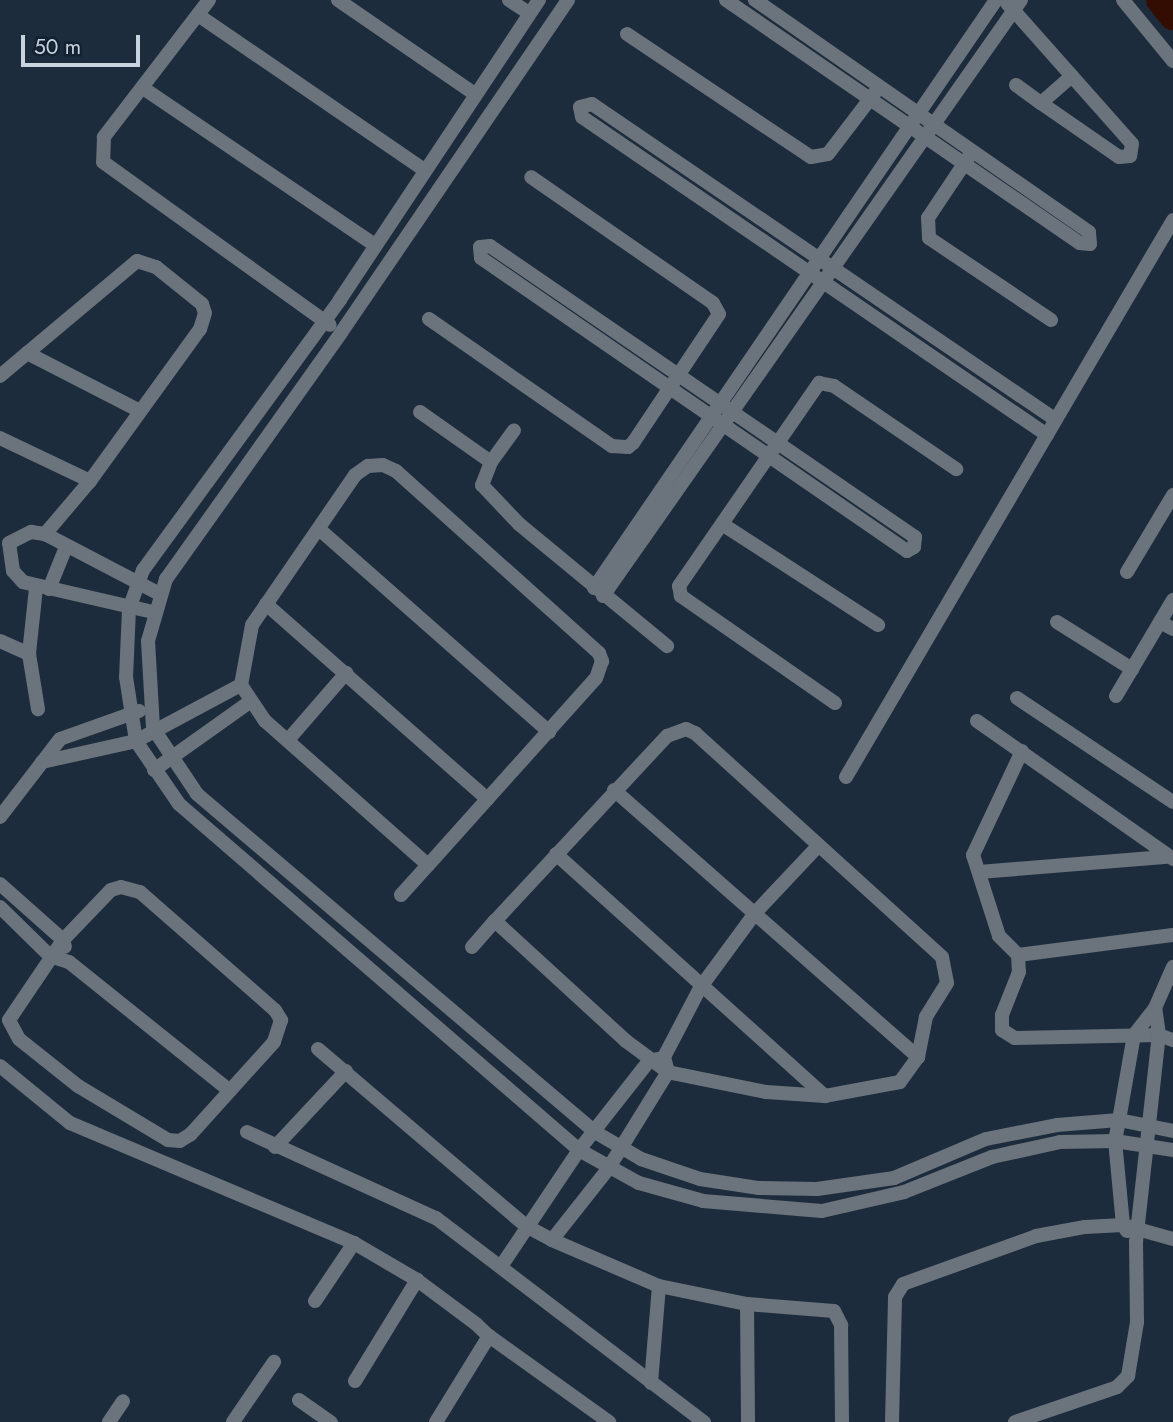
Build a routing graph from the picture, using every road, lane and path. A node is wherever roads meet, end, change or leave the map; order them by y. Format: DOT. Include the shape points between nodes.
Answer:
graph roads {
  1 [pos="209,0"];
  2 [pos="338,0"];
  3 [pos="509,0"];
  4 [pos="539,0"];
  5 [pos="568,0"];
  6 [pos="726,0"];
  7 [pos="996,0"];
  8 [pos="1123,0"];
  9 [pos="1013,2"];
  10 [pos="760,4"];
  11 [pos="529,13"];
  12 [pos="198,15"];
  13 [pos="756,20"];
  14 [pos="627,34"];
  15 [pos="508,46"];
  16 [pos="528,59"];
  17 [pos="1173,61"];
  18 [pos="494,67"];
  19 [pos="1072,76"];
  20 [pos="514,80"];
  21 [pos="1016,85"];
  22 [pos="143,88"];
  23 [pos="875,93"];
  24 [pos="475,94"];
  25 [pos="1041,103"];
  26 [pos="920,114"];
  27 [pos="933,122"];
  28 [pos="911,127"];
  29 [pos="925,135"];
  30 [pos="973,151"];
  31 [pos="964,164"];
  32 [pos="423,169"];
  33 [pos="531,177"];
  34 [pos="690,181"];
  35 [pos="1173,220"];
  36 [pos="373,244"];
  37 [pos="814,268"];
  38 [pos="828,277"];
  39 [pos="568,298"];
  40 [pos="340,300"];
  41 [pos="356,311"];
  42 [pos="558,312"];
  43 [pos="429,319"];
  44 [pos="1051,320"];
  45 [pos="325,321"];
  46 [pos="341,333"];
  47 [pos="930,346"];
  48 [pos="27,353"];
  49 [pos="679,373"];
  50 [pos="0,376"];
  51 [pos="282,379"];
  52 [pos="670,388"];
  53 [pos="299,390"];
  54 [pos="719,404"];
  55 [pos="140,411"];
  56 [pos="420,412"];
  57 [pos="734,413"];
  58 [pos="710,418"];
  59 [pos="1056,420"];
  60 [pos="725,426"];
  61 [pos="514,430"];
  62 [pos="1047,435"];
  63 [pos="0,438"];
  64 [pos="776,443"];
  65 [pos="768,456"];
  66 [pos="491,462"];
  67 [pos="215,469"];
  68 [pos="956,469"];
  69 [pos="90,481"];
  70 [pos="233,482"];
  71 [pos="1173,495"];
  72 [pos="874,509"];
  73 [pos="864,522"];
  74 [pos="722,524"];
  75 [pos="320,529"];
  76 [pos="45,534"];
  77 [pos="4,541"];
  78 [pos="66,547"];
  79 [pos="1127,572"];
  80 [pos="136,584"];
  81 [pos="42,588"];
  82 [pos="598,592"];
  83 [pos="160,594"];
  84 [pos="1173,600"];
  85 [pos="266,604"];
  86 [pos="129,609"];
  87 [pos="153,612"];
  88 [pos="1057,622"];
  89 [pos="878,625"];
  90 [pos="1167,626"];
  91 [pos="0,640"];
  92 [pos="667,646"];
  93 [pos="29,654"];
  94 [pos="1132,668"];
  95 [pos="346,673"];
  96 [pos="241,685"];
  97 [pos="1116,696"];
  98 [pos="1017,698"];
  99 [pos="251,701"];
  100 [pos="835,703"];
  101 [pos="38,709"];
  102 [pos="151,709"];
  103 [pos="131,713"];
  104 [pos="977,721"];
  105 [pos="153,728"];
  106 [pos="549,733"];
  107 [pos="288,740"];
  108 [pos="136,741"];
  109 [pos="1023,751"];
  110 [pos="173,754"];
  111 [pos="43,762"];
  112 [pos="154,770"];
  113 [pos="846,777"];
  114 [pos="614,790"];
  115 [pos="487,799"];
  116 [pos="1173,802"];
  117 [pos="0,817"];
  118 [pos="819,845"];
  119 [pos="556,854"];
  120 [pos="1170,858"];
  121 [pos="428,865"];
  122 [pos="979,872"];
  123 [pos="0,884"];
  124 [pos="401,895"];
  125 [pos="0,907"];
  126 [pos="755,913"];
  127 [pos="495,921"];
  128 [pos="1173,935"];
  129 [pos="63,940"];
  130 [pos="472,947"];
  131 [pos="1018,955"];
  132 [pos="50,956"];
  133 [pos="69,962"];
  134 [pos="394,964"];
  135 [pos="1173,967"];
  136 [pos="381,979"];
  137 [pos="700,988"];
  138 [pos="1155,1008"];
  139 [pos="1134,1035"];
  140 [pos="1158,1035"];
  141 [pos="1173,1040"];
  142 [pos="318,1049"];
  143 [pos="918,1057"];
  144 [pos="656,1059"];
  145 [pos="0,1066"];
  146 [pos="346,1071"];
  147 [pos="668,1072"];
  148 [pos="230,1091"];
  149 [pos="825,1096"];
  150 [pos="1119,1121"];
  151 [pos="1152,1124"];
  152 [pos="1173,1131"];
  153 [pos="247,1132"];
  154 [pos="595,1132"];
  155 [pos="1115,1141"];
  156 [pos="1149,1145"];
  157 [pos="275,1147"];
  158 [pos="620,1149"];
  159 [pos="579,1150"];
  160 [pos="1173,1150"];
  161 [pos="608,1169"];
  162 [pos="1123,1225"];
  163 [pos="526,1226"];
  164 [pos="1138,1235"];
  165 [pos="1173,1238"];
  166 [pos="552,1240"];
  167 [pos="354,1243"];
  168 [pos="502,1265"];
  169 [pos="417,1280"];
  170 [pos="659,1286"];
  171 [pos="315,1301"];
  172 [pos="747,1304"];
  173 [pos="489,1336"];
  174 [pos="274,1362"];
  175 [pos="355,1381"];
  176 [pos="651,1383"];
  177 [pos="299,1400"];
  178 [pos="123,1401"];
  179 [pos="109,1422"];
  180 [pos="233,1422"];
  181 [pos="331,1422"];
  182 [pos="436,1422"];
  183 [pos="609,1422"];
  184 [pos="704,1422"];
  185 [pos="748,1422"];
  186 [pos="842,1422"];
  187 [pos="892,1422"];
  188 [pos="1014,1422"];
  1 -- 12 [label="street"];
  2 -- 24 [label="street"];
  3 -- 11 [label="street"];
  4 -- 11 [label="street"];
  5 -- 16 [label="street"];
  6 -- 13 [label="street"];
  7 -- 26 [label="street"];
  8 -- 17 [label="street"];
  9 -- 19 [label="street"];
  9 -- 27 [label="street"];
  10 -- 13 [label="street"];
  10 -- 23 [label="street"];
  11 -- 15 [label="street"];
  12 -- 22 [label="street"];
  12 -- 32 [label="street"];
  13 -- 23 [label="street"];
  14 -- 23 [label="street" via="811,157 828,154"];
  15 -- 16 [label="street"];
  15 -- 18 [label="street"];
  16 -- 20 [label="street"];
  18 -- 20 [label="street"];
  18 -- 24 [label="street"];
  19 -- 25 [label="street"];
  19 -- 25 [label="street" via="1132,144 1130,156 1119,157"];
  20 -- 41 [label="street"];
  21 -- 25 [label="street"];
  22 -- 36 [label="street"];
  22 -- 45 [label="street" via="104,137 103,163"];
  23 -- 26 [label="street"];
  23 -- 28 [label="street"];
  24 -- 32 [label="street"];
  26 -- 27 [label="street"];
  26 -- 28 [label="street"];
  27 -- 29 [label="street"];
  27 -- 30 [label="street"];
  28 -- 29 [label="street"];
  28 -- 37 [label="street"];
  29 -- 31 [label="street"];
  29 -- 38 [label="street"];
  30 -- 31 [label="street"];
  30 -- 31 [label="street" via="1089,232 1090,244 1080,243"];
  31 -- 44 [label="street" via="929,218 929,238"];
  32 -- 36 [label="street"];
  33 -- 49 [label="street" via="713,303 719,314 716,323"];
  34 -- 34 [label="street" via="582,117 580,107 592,104"];
  34 -- 37 [label="street"];
  35 -- 59 [label="street"];
  36 -- 40 [label="street"];
  37 -- 38 [label="street"];
  37 -- 54 [label="street"];
  38 -- 47 [label="street"];
  38 -- 57 [label="street"];
  39 -- 42 [label="street"];
  39 -- 42 [label="street" via="490,246 480,247 481,258"];
  39 -- 49 [label="street"];
  40 -- 41 [label="street"];
  40 -- 45 [label="street"];
  41 -- 46 [label="street"];
  42 -- 52 [label="street"];
  43 -- 52 [label="street" via="612,446 633,443"];
  45 -- 46 [label="street"];
  45 -- 51 [label="street"];
  46 -- 53 [label="street"];
  47 -- 59 [label="street"];
  47 -- 62 [label="street"];
  48 -- 50 [label="street"];
  48 -- 55 [label="street"];
  48 -- 55 [label="street" via="126,266 146,262 202,304 205,313 200,329"];
  49 -- 52 [label="street"];
  49 -- 54 [label="street"];
  51 -- 53 [label="street"];
  51 -- 67 [label="street"];
  52 -- 58 [label="street"];
  53 -- 70 [label="street"];
  54 -- 57 [label="street"];
  54 -- 58 [label="street"];
  55 -- 69 [label="street"];
  56 -- 66 [label="street"];
  57 -- 60 [label="street"];
  57 -- 64 [label="street"];
  58 -- 60 [label="street"];
  58 -- 82 [label="street"];
  59 -- 62 [label="street"];
  60 -- 65 [label="street"];
  60 -- 82 [label="street"];
  61 -- 66 [label="street"];
  62 -- 113 [label="street"];
  63 -- 69 [label="street"];
  64 -- 65 [label="street"];
  64 -- 68 [label="street" via="812,389 826,382"];
  64 -- 72 [label="street"];
  65 -- 73 [label="street"];
  65 -- 74 [label="street"];
  66 -- 82 [label="street" via="482,478 488,493"];
  67 -- 70 [label="street"];
  67 -- 80 [label="street"];
  69 -- 76 [label="street"];
  70 -- 83 [label="street"];
  71 -- 79 [label="street"];
  72 -- 73 [label="street"];
  72 -- 73 [label="street" via="915,537 914,547 907,551"];
  74 -- 89 [label="street"];
  74 -- 100 [label="street" via="678,592"];
  75 -- 85 [label="street"];
  75 -- 106 [label="street"];
  75 -- 106 [label="street" via="355,475 369,466 396,471 599,653 602,661 596,678"];
  76 -- 77 [label="street" via="31,532"];
  76 -- 78 [label="street"];
  77 -- 81 [label="street" via="13,571"];
  78 -- 80 [label="street"];
  78 -- 81 [label="street"];
  80 -- 83 [label="street"];
  80 -- 86 [label="street"];
  81 -- 86 [label="street"];
  81 -- 93 [label="street"];
  82 -- 92 [label="street"];
  83 -- 87 [label="street"];
  84 -- 90 [label="street"];
  85 -- 95 [label="street"];
  85 -- 96 [label="street" via="248,637"];
  86 -- 87 [label="street"];
  86 -- 103 [label="street" via="126,677"];
  87 -- 102 [label="street" via="146,674"];
  88 -- 94 [label="street"];
  90 -- 94 [label="street"];
  91 -- 93 [label="street"];
  93 -- 101 [label="street"];
  94 -- 97 [label="street"];
  95 -- 107 [label="street"];
  95 -- 115 [label="street"];
  96 -- 99 [label="street"];
  96 -- 105 [label="street"];
  98 -- 116 [label="street"];
  99 -- 107 [label="street"];
  99 -- 110 [label="street"];
  102 -- 103 [label="street"];
  102 -- 105 [label="street"];
  103 -- 108 [label="street"];
  103 -- 111 [label="street" via="60,739"];
  104 -- 109 [label="street"];
  105 -- 108 [label="street"];
  105 -- 110 [label="street"];
  106 -- 115 [label="street"];
  107 -- 121 [label="street"];
  108 -- 111 [label="street"];
  108 -- 112 [label="street"];
  109 -- 120 [label="street"];
  109 -- 122 [label="street" via="975,843"];
  110 -- 112 [label="street"];
  110 -- 134 [label="street" via="197,794"];
  111 -- 117 [label="street"];
  112 -- 136 [label="street" via="179,804"];
  114 -- 118 [label="street" via="667,736 686,729"];
  114 -- 119 [label="street"];
  114 -- 126 [label="street"];
  115 -- 121 [label="street"];
  118 -- 126 [label="street"];
  118 -- 143 [label="street" via="942,957 947,983 926,1017"];
  119 -- 127 [label="street"];
  119 -- 137 [label="street"];
  120 -- 122 [label="street"];
  121 -- 124 [label="street"];
  122 -- 131 [label="street" via="999,936"];
  123 -- 129 [label="street"];
  125 -- 132 [label="street"];
  126 -- 137 [label="street"];
  126 -- 143 [label="street"];
  127 -- 130 [label="street"];
  127 -- 144 [label="street"];
  128 -- 131 [label="street"];
  129 -- 132 [label="street"];
  129 -- 133 [label="street"];
  129 -- 148 [label="street" via="111,890 131,887 275,1010 281,1031"];
  131 -- 139 [label="street" via="1016,987 999,1025 1008,1036"];
  132 -- 133 [label="street"];
  132 -- 148 [label="street" via="9,1020 19,1039 78,1086 168,1140 180,1141"];
  133 -- 148 [label="street"];
  134 -- 136 [label="street"];
  134 -- 154 [label="street"];
  135 -- 138 [label="street"];
  136 -- 159 [label="street"];
  137 -- 144 [label="street"];
  137 -- 149 [label="street"];
  138 -- 139 [label="street"];
  138 -- 140 [label="street"];
  139 -- 140 [label="street"];
  139 -- 150 [label="street"];
  140 -- 141 [label="street"];
  140 -- 151 [label="street"];
  142 -- 146 [label="street"];
  143 -- 149 [label="street" via="900,1082"];
  144 -- 147 [label="street"];
  144 -- 154 [label="street"];
  145 -- 167 [label="street" via="70,1123"];
  146 -- 157 [label="street"];
  146 -- 163 [label="street"];
  147 -- 149 [label="street" via="766,1093"];
  147 -- 158 [label="street"];
  150 -- 151 [label="street"];
  150 -- 155 [label="street"];
  150 -- 158 [label="street" via="1056,1125 986,1139 894,1178 817,1189 759,1188 700,1179"];
  151 -- 152 [label="street"];
  151 -- 156 [label="street"];
  153 -- 157 [label="street"];
  154 -- 158 [label="street"];
  154 -- 159 [label="street"];
  155 -- 156 [label="street"];
  155 -- 161 [label="street" via="1060,1143 992,1157 874,1199 822,1211 703,1201"];
  155 -- 162 [label="street"];
  156 -- 160 [label="street"];
  156 -- 164 [label="street"];
  157 -- 168 [label="street" via="413,1205"];
  158 -- 161 [label="street"];
  159 -- 161 [label="street"];
  159 -- 163 [label="street"];
  161 -- 166 [label="street"];
  162 -- 164 [label="street"];
  162 -- 187 [label="street" via="1036,1236 902,1284 895,1297"];
  163 -- 166 [label="street"];
  163 -- 168 [label="street"];
  164 -- 165 [label="street"];
  164 -- 188 [label="street" via="1137,1322 1125,1382"];
  166 -- 170 [label="street"];
  167 -- 169 [label="street"];
  167 -- 171 [label="street"];
  168 -- 176 [label="street"];
  169 -- 173 [label="street"];
  169 -- 175 [label="street"];
  170 -- 172 [label="street"];
  170 -- 176 [label="street"];
  172 -- 185 [label="street"];
  172 -- 186 [label="street" via="825,1309 840,1316"];
  173 -- 182 [label="street"];
  173 -- 183 [label="street"];
  174 -- 180 [label="street"];
  176 -- 184 [label="street"];
  177 -- 181 [label="street"];
  178 -- 179 [label="street"];
}
